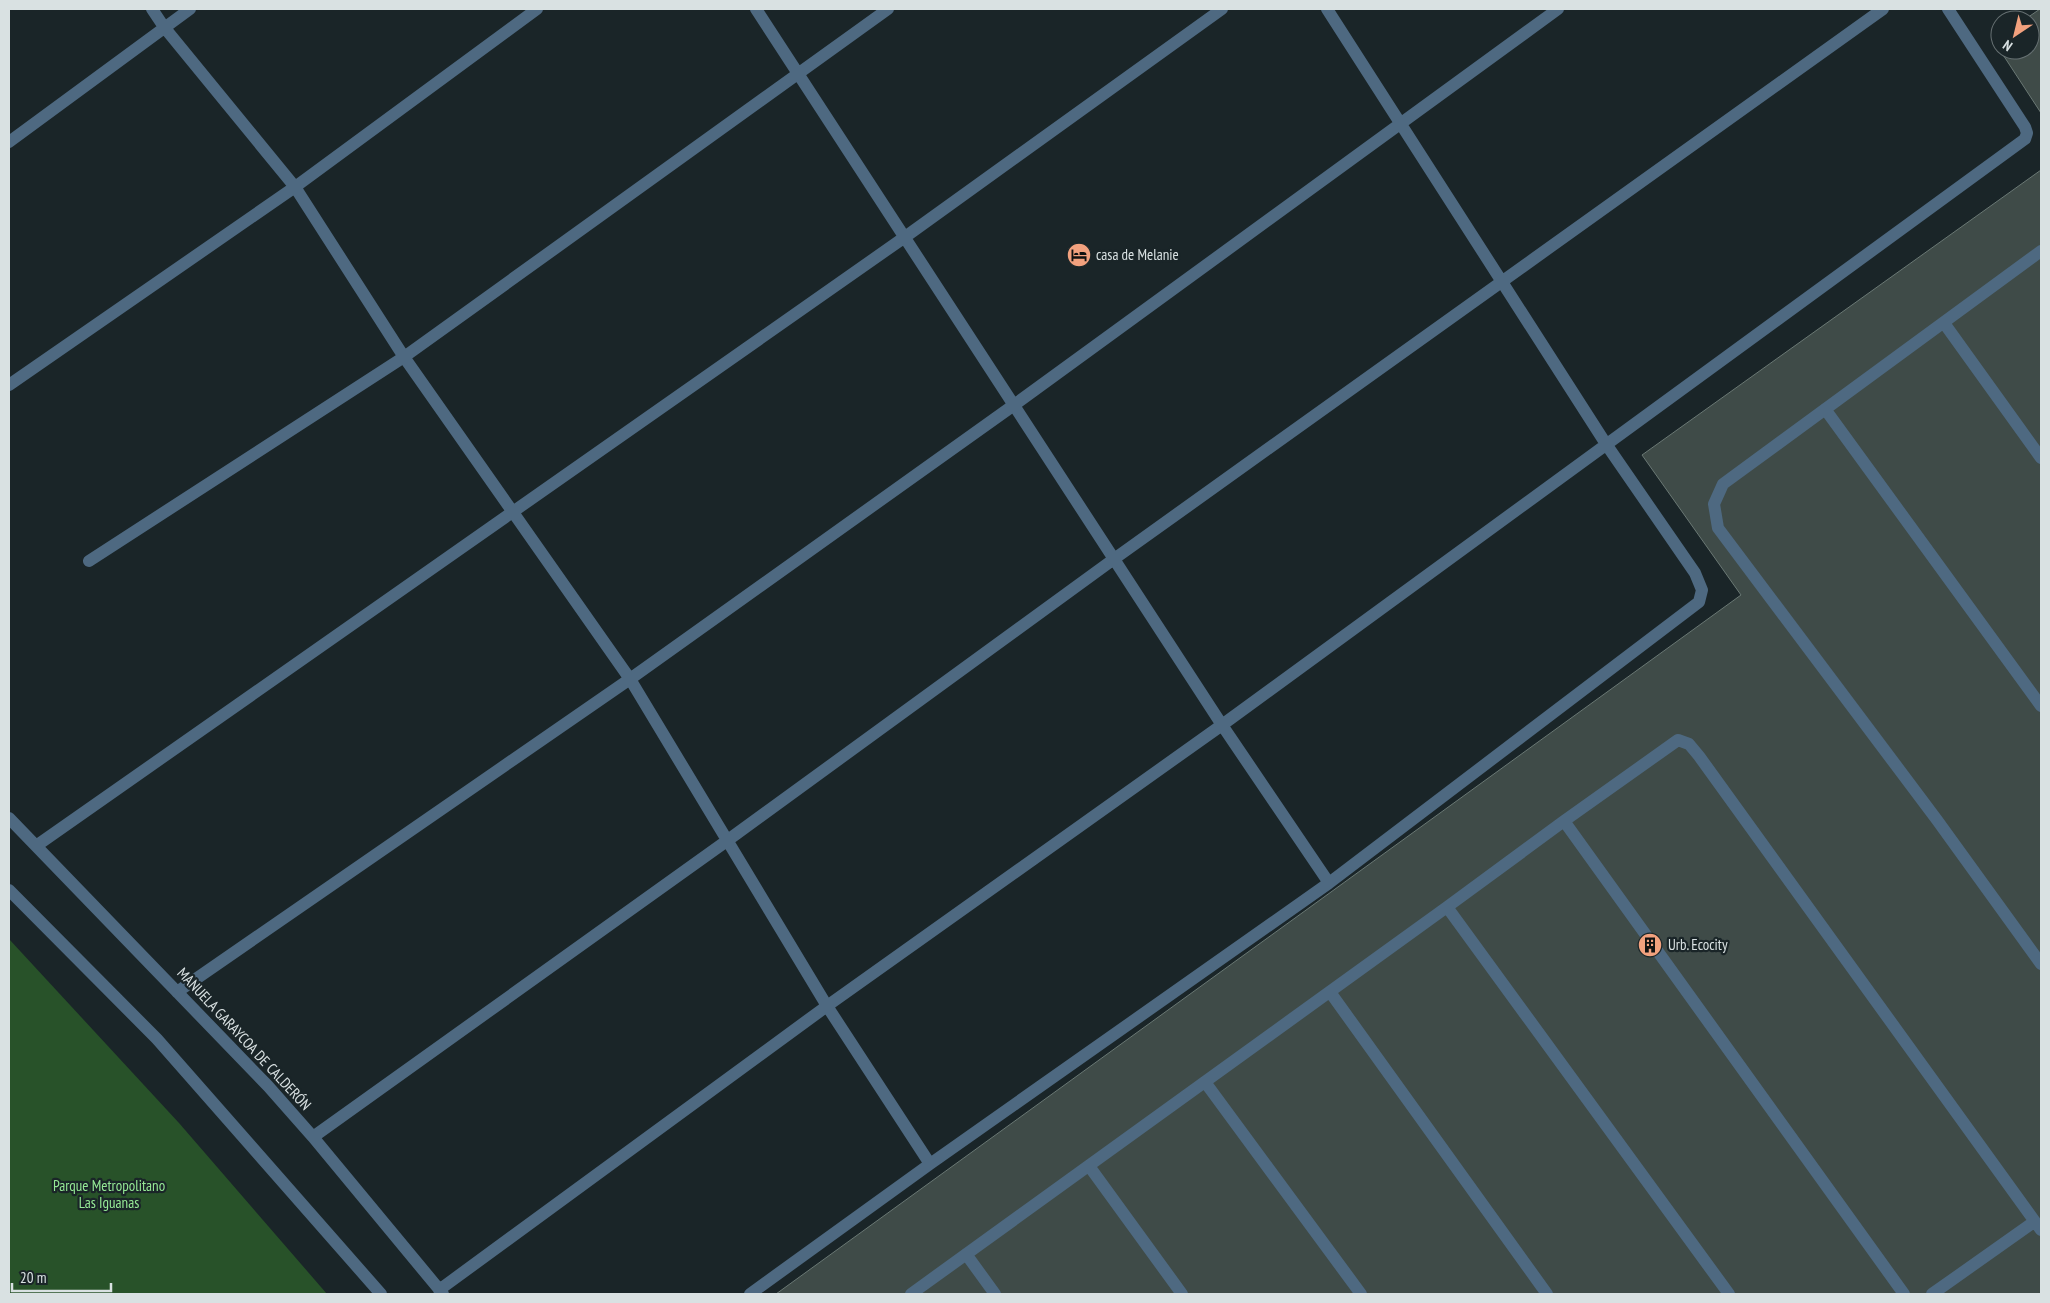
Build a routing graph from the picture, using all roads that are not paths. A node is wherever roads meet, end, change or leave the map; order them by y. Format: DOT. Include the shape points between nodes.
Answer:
graph roads {
  1 [pos="152,9"];
  2 [pos="190,9"];
  3 [pos="537,9"];
  4 [pos="756,9"];
  5 [pos="888,9"];
  6 [pos="1222,9"];
  7 [pos="1327,9"];
  8 [pos="1558,9"];
  9 [pos="1883,9"];
  10 [pos="1948,9"];
  11 [pos="164,27"];
  12 [pos="797,73"];
  13 [pos="1400,123"];
  14 [pos="9,142"];
  15 [pos="295,187"];
  16 [pos="905,237"];
  17 [pos="2041,251"];
  18 [pos="1502,281"];
  19 [pos="1944,323"];
  20 [pos="404,357"];
  21 [pos="9,386"];
  22 [pos="1014,404"];
  23 [pos="1825,409"];
  24 [pos="1606,444"];
  25 [pos="2041,458"];
  26 [pos="512,511"];
  27 [pos="1114,559"];
  28 [pos="89,561"];
  29 [pos="630,679"];
  30 [pos="2041,706"];
  31 [pos="1222,725"];
  32 [pos="9,818"];
  33 [pos="1564,821"];
  34 [pos="728,840"];
  35 [pos="36,846"];
  36 [pos="1329,883"];
  37 [pos="9,890"];
  38 [pos="1447,908"];
  39 [pos="2041,964"];
  40 [pos="177,992"];
  41 [pos="1330,992"];
  42 [pos="827,1006"];
  43 [pos="1205,1082"];
  44 [pos="313,1137"];
  45 [pos="930,1164"];
  46 [pos="1089,1166"];
  47 [pos="2037,1226"];
  48 [pos="966,1254"];
  49 [pos="441,1292"];
  50 [pos="381,1294"];
  51 [pos="750,1294"];
  52 [pos="911,1294"];
  53 [pos="995,1294"];
  54 [pos="1182,1294"];
  55 [pos="1361,1294"];
  56 [pos="1547,1294"];
  57 [pos="1729,1294"];
  58 [pos="1904,1294"];
  59 [pos="1932,1294"];
  1 -- 11 [label="street"];
  2 -- 11 [label="street"];
  3 -- 15 [label="street"];
  4 -- 12 [label="street"];
  5 -- 12 [label="street"];
  6 -- 16 [label="street"];
  7 -- 13 [label="street"];
  8 -- 13 [label="street"];
  9 -- 18 [label="street"];
  10 -- 24 [label="street" via="2025,127 2025,139"];
  11 -- 14 [label="street"];
  11 -- 15 [label="street"];
  12 -- 16 [label="street"];
  12 -- 20 [label="street"];
  13 -- 18 [label="street"];
  13 -- 22 [label="street"];
  15 -- 20 [label="street"];
  15 -- 21 [label="street"];
  16 -- 22 [label="street"];
  16 -- 26 [label="street"];
  17 -- 19 [label="street"];
  18 -- 24 [label="street"];
  18 -- 27 [label="street"];
  19 -- 23 [label="street"];
  19 -- 25 [label="street"];
  20 -- 26 [label="street"];
  20 -- 28 [label="street"];
  22 -- 27 [label="street"];
  22 -- 29 [label="street"];
  23 -- 30 [label="street"];
  23 -- 39 [label="street" via="1723,484 1714,504 1718,528 1938,820"];
  24 -- 31 [label="street"];
  24 -- 36 [label="street" via="1695,573 1702,590 1699,602"];
  26 -- 29 [label="street"];
  26 -- 35 [label="street"];
  27 -- 31 [label="street"];
  27 -- 34 [label="street"];
  29 -- 34 [label="street"];
  29 -- 40 [label="street"];
  31 -- 36 [label="street"];
  31 -- 42 [label="street"];
  32 -- 35 [label="street, MANUELA GARAYCOA DE CALDERÓN"];
  33 -- 38 [label="street"];
  33 -- 47 [label="street" via="1678,740 1689,744"];
  33 -- 58 [label="street"];
  34 -- 42 [label="street"];
  34 -- 44 [label="street"];
  35 -- 40 [label="street, MANUELA GARAYCOA DE CALDERÓN"];
  36 -- 45 [label="street"];
  37 -- 50 [label="street" via="157,1039"];
  38 -- 41 [label="street"];
  38 -- 57 [label="street"];
  40 -- 44 [label="street, MANUELA GARAYCOA DE CALDERÓN"];
  41 -- 43 [label="street"];
  41 -- 56 [label="street"];
  42 -- 45 [label="street"];
  42 -- 49 [label="street"];
  43 -- 46 [label="street"];
  43 -- 55 [label="street"];
  44 -- 49 [label="street, MANUELA GARAYCOA DE CALDERÓN"];
  45 -- 51 [label="street"];
  46 -- 48 [label="street"];
  46 -- 54 [label="street"];
  47 -- 59 [label="street"];
  48 -- 52 [label="street"];
  48 -- 53 [label="street"];
}
